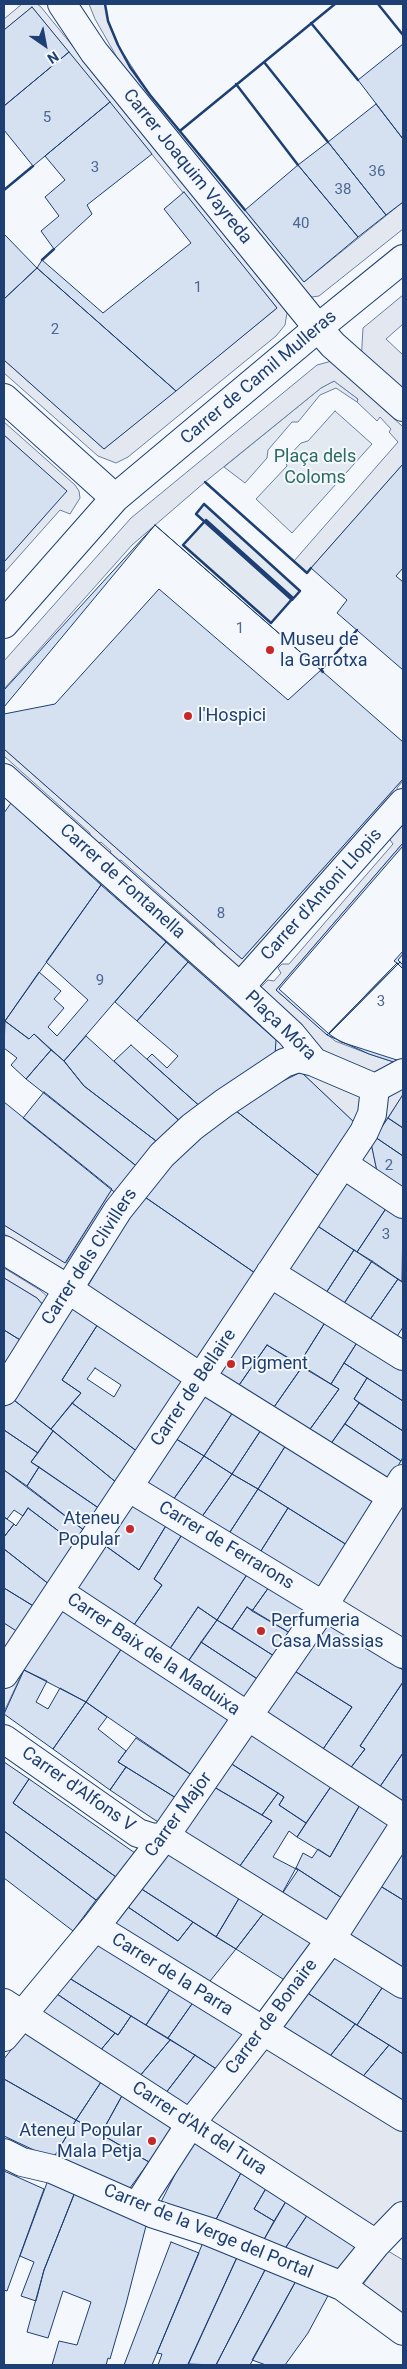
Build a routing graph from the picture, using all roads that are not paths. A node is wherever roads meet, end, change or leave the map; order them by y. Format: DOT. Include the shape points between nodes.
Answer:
graph roads {
  1 [pos="62,4"];
  2 [pos="403,259"];
  3 [pos="318,328"];
  4 [pos="4,398"];
  5 [pos="403,407"];
  6 [pos="115,498"];
  7 [pos="4,624"];
  8 [pos="4,778"];
  9 [pos="403,803"];
  10 [pos="248,995"];
  11 [pos="314,1062"];
  12 [pos="403,1073"];
  13 [pos="375,1093"];
  14 [pos="343,1164"];
  15 [pos="403,1204"];
  16 [pos="4,1250"];
  17 [pos="270,1273"];
  18 [pos="63,1296"];
  19 [pos="403,1356"];
  20 [pos="200,1377"];
  21 [pos="7,1381"];
  22 [pos="128,1486"];
  23 [pos="398,1488"];
  24 [pos="59,1592"];
  25 [pos="324,1605"];
  26 [pos="403,1654"];
  27 [pos="4,1674"];
  28 [pos="248,1718"];
  29 [pos="4,1739"];
  30 [pos="403,1818"];
  31 [pos="403,1827"];
  32 [pos="160,1837"];
  33 [pos="95,1927"];
  34 [pos="331,1939"];
  35 [pos="403,1984"];
  36 [pos="12,2009"];
  37 [pos="263,2031"];
  38 [pos="4,2037"];
  39 [pos="403,2117"];
  40 [pos="191,2123"];
  41 [pos="4,2153"];
  42 [pos="138,2206"];
  43 [pos="403,2216"];
  44 [pos="376,2244"];
  45 [pos="342,2286"];
  46 [pos="403,2331"];
  1 -- 3 [label="street, Carrer Joaquim Vayreda" via="100,59"];
  2 -- 3 [label="street, Carrer de Camil Mulleras"];
  3 -- 5 [label="street, Carrer Joaquim Vayreda"];
  3 -- 6 [label="street, Carrer de Camil Mulleras"];
  4 -- 6 [label="street"];
  6 -- 7 [label="street, Carrer de Camil Mulleras"];
  8 -- 10 [label="street, Carrer de Fontanella"];
  9 -- 10 [label="street, Carrer d'Antoni Llopis"];
  10 -- 11 [label="street, Plaça Móra" via="291,1034"];
  11 -- 13 [label="street, Plaça Móra"];
  11 -- 18 [label="street, Carrer dels Clivillers" via="298,1058 284,1063 224,1103 168,1150 118,1210"];
  12 -- 13 [label="street"];
  13 -- 14 [label="street, Carrer de Bellaire" via="372,1114 364,1132"];
  14 -- 15 [label="street"];
  14 -- 17 [label="street, Carrer de Bellaire"];
  16 -- 18 [label="street"];
  17 -- 19 [label="street"];
  17 -- 20 [label="street, Carrer de Bellaire"];
  18 -- 20 [label="street"];
  18 -- 21 [label="street, Carrer dels Clivillers"];
  20 -- 22 [label="street, Carrer de Bellaire"];
  20 -- 23 [label="street"];
  22 -- 24 [label="street, Carrer de Bellaire"];
  22 -- 25 [label="street, Carrer de Ferrarons"];
  23 -- 25 [label="street, Carrer Major"];
  24 -- 27 [label="street, Carrer de Bellaire"];
  24 -- 28 [label="street, Carrer Baix de la Maduixa"];
  25 -- 26 [label="street, Carrer de Ferrarons"];
  25 -- 28 [label="street, Carrer Major"];
  28 -- 30 [label="street, Carrer Baix de la Maduixa"];
  28 -- 32 [label="street, Carrer Major"];
  29 -- 32 [label="street, Carrer d'Alfons V" via="138,1833"];
  31 -- 34 [label="street, Carrer de Bonaire"];
  32 -- 33 [label="street, Carrer Major"];
  32 -- 34 [label="street, Carrer d'Alfons V"];
  33 -- 36 [label="street, Carrer Major"];
  33 -- 37 [label="street, Carrer de la Parra"];
  34 -- 35 [label="street, Carrer d'Alfons V"];
  34 -- 37 [label="street, Carrer de Bonaire"];
  36 -- 38 [label="street, Carrer Major"];
  36 -- 40 [label="street, Carrer d'Alt del Tura"];
  37 -- 39 [label="street, Carrer de la Parra"];
  37 -- 40 [label="street, Carrer de Bonaire"];
  40 -- 42 [label="street, Carrer de Bonaire"];
  40 -- 44 [label="street, Carrer d'Alt del Tura"];
  41 -- 42 [label="street, Carrer de la Verge del Portal" via="22,2162 52,2169"];
  42 -- 45 [label="street, Carrer de la Verge del Portal"];
  43 -- 44 [label="street"];
  44 -- 45 [label="street"];
  45 -- 46 [label="street, Carrer de la Verge del Portal"];
}
